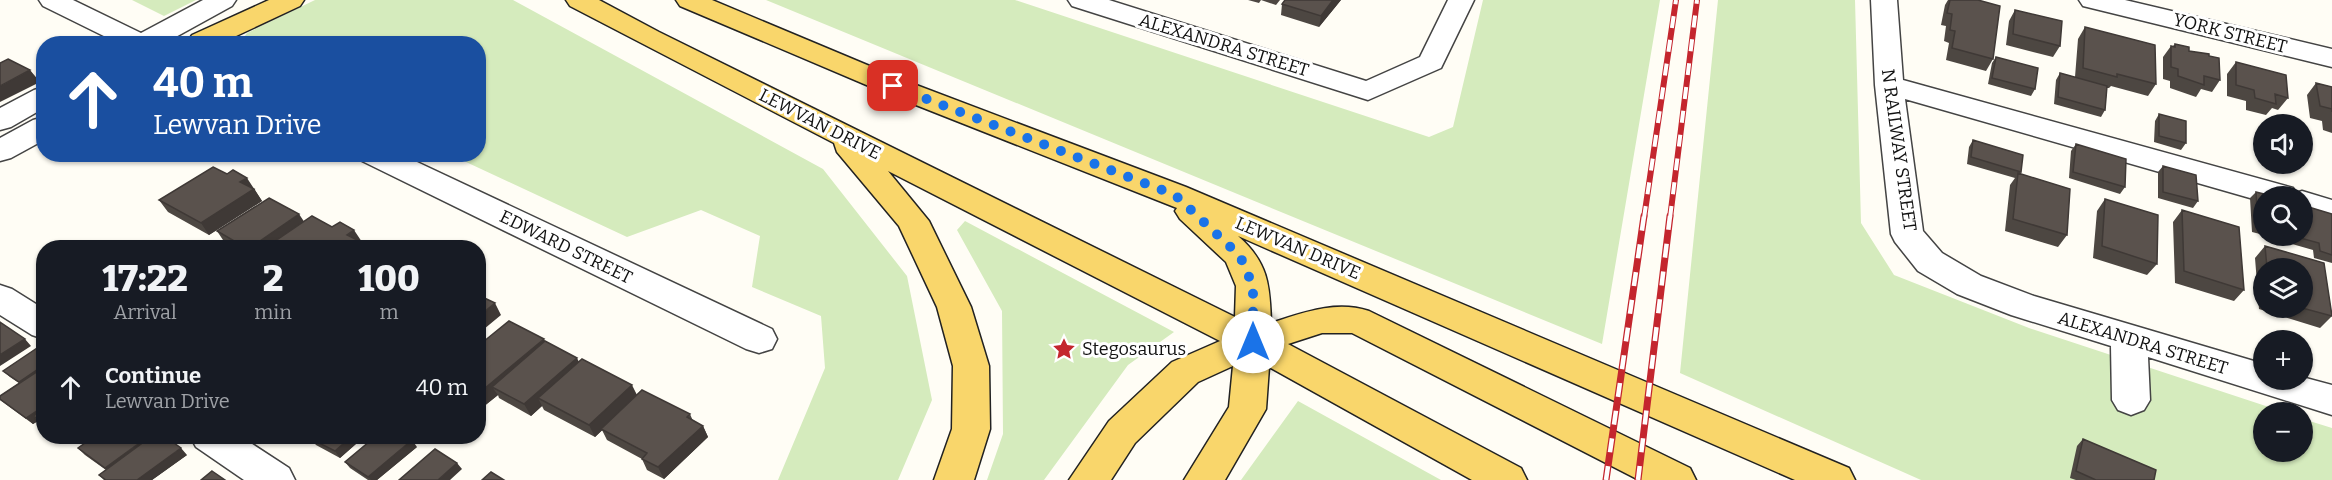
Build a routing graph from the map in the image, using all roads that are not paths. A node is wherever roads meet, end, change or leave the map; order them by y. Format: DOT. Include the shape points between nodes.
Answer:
graph roads {
  1 [pos="52,0"];
  2 [pos="224,0"];
  3 [pos="276,0"];
  4 [pos="291,0"];
  5 [pos="579,0"];
  6 [pos="689,0"];
  7 [pos="1081,0"];
  8 [pos="1461,0"];
  9 [pos="1884,0"];
  10 [pos="2092,0"];
  11 [pos="125,36"];
  12 [pos="156,36"];
  13 [pos="211,36"];
  14 [pos="213,36"];
  15 [pos="2332,58"];
  16 [pos="1889,85"];
  17 [pos="36,100"];
  18 [pos="0,120"];
  19 [pos="36,131"];
  20 [pos="840,134"];
  21 [pos="0,150"];
  22 [pos="390,162"];
  23 [pos="2253,188"];
  24 [pos="1175,195"];
  25 [pos="2313,205"];
  26 [pos="2332,211"];
  27 [pos="0,298"];
  28 [pos="2023,306"];
  29 [pos="36,322"];
  30 [pos="2129,338"];
  31 [pos="759,339"];
  32 [pos="1253,342"];
  33 [pos="2253,377"];
  34 [pos="2298,390"];
  35 [pos="2131,400"];
  36 [pos="2332,400"];
  37 [pos="221,444"];
  38 [pos="275,480"];
  39 [pos="954,480"];
  40 [pos="1089,480"];
  41 [pos="1204,480"];
  42 [pos="1507,480"];
  43 [pos="1676,480"];
  44 [pos="1835,480"];
  1 -- 11 [label="street"];
  2 -- 12 [label="street"];
  3 -- 13 [label="street"];
  4 -- 14 [label="main road"];
  5 -- 20 [label="main road, LEWVAN DRIVE"];
  6 -- 24 [label="main road, LEWVAN DRIVE" via="893,86"];
  7 -- 8 [label="street, ALEXANDRA STREET" via="1368,90 1431,62"];
  9 -- 16 [label="street, N RAILWAY STREET"];
  10 -- 15 [label="street, YORK STREET"];
  16 -- 23 [label="street"];
  16 -- 28 [label="street, N RAILWAY STREET" via="1906,234 1930,262 1969,285"];
  17 -- 18 [label="street"];
  19 -- 21 [label="street"];
  20 -- 32 [label="main road, LEWVAN DRIVE"];
  20 -- 39 [label="main road" via="913,221 954,307 971,366 971,429"];
  22 -- 31 [label="street, EDWARD STREET"];
  24 -- 32 [label="main road" via="1240,256 1253,286"];
  24 -- 44 [label="main road, LEWVAN DRIVE"];
  25 -- 26 [label="street"];
  27 -- 29 [label="street"];
  28 -- 30 [label="street, ALEXANDRA STREET"];
  30 -- 33 [label="street, ALEXANDRA STREET"];
  30 -- 35 [label="street"];
  32 -- 40 [label="main road" via="1185,372 1122,432"];
  32 -- 41 [label="main road" via="1247,409"];
  32 -- 42 [label="main road, LEWVAN DRIVE"];
  32 -- 43 [label="main road" via="1322,320 1357,320"];
  34 -- 36 [label="street, ALEXANDRA STREET"];
  37 -- 38 [label="street"];
}
